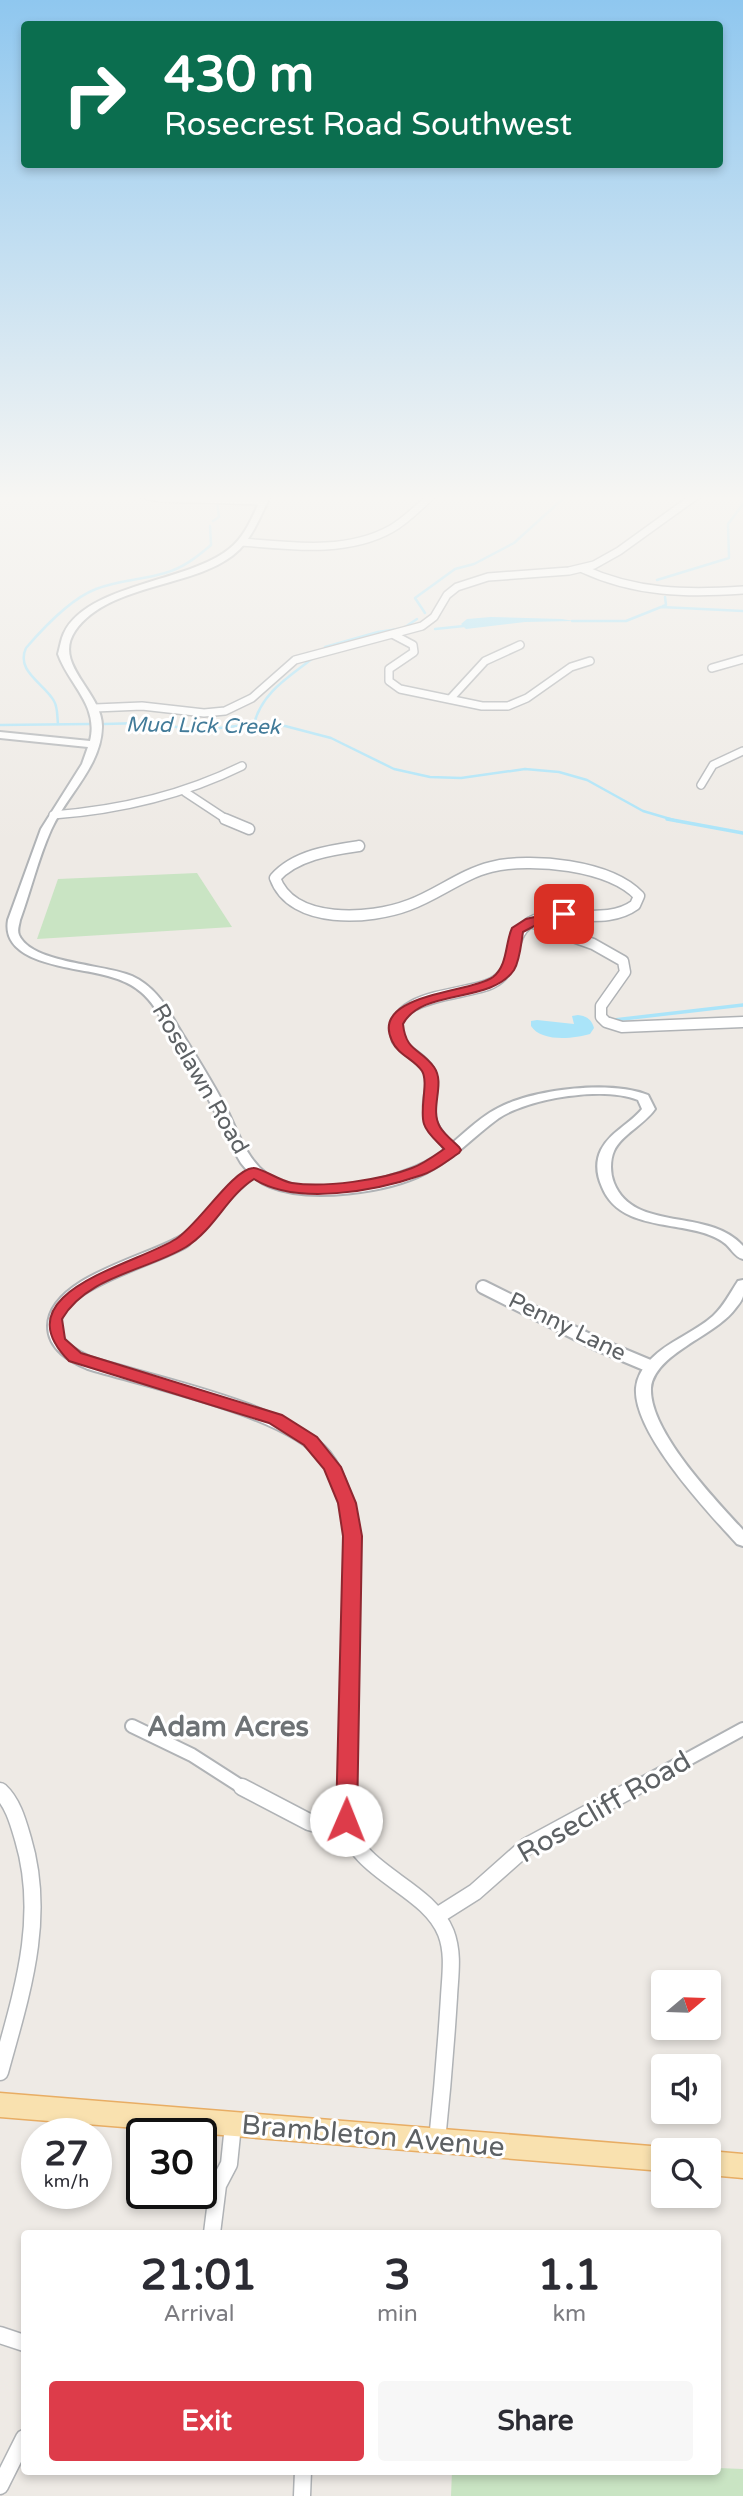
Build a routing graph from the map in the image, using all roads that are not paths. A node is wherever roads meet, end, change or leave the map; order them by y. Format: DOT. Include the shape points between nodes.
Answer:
graph roads {
  1 [pos="93,610"];
  2 [pos="438,610"];
  3 [pos="394,635"];
  4 [pos="520,645"];
  5 [pos="743,659"];
  6 [pos="590,662"];
  7 [pos="712,668"];
  8 [pos="451,698"];
  9 [pos="94,708"];
  10 [pos="0,734"];
  11 [pos="95,746"];
  12 [pos="743,751"];
  13 [pos="242,766"];
  14 [pos="701,785"];
  15 [pos="185,792"];
  16 [pos="53,815"];
  17 [pos="249,828"];
  18 [pos="359,846"];
  19 [pos="531,922"];
  20 [pos="743,1022"];
  21 [pos="453,1150"];
  22 [pos="254,1172"];
  23 [pos="743,1255"];
  24 [pos="743,1284"];
  25 [pos="483,1287"];
  26 [pos="652,1367"];
  27 [pos="743,1539"];
  28 [pos="132,1726"];
  29 [pos="743,1729"];
  30 [pos="0,1791"];
  31 [pos="350,1833"];
  32 [pos="437,1916"];
  33 [pos="0,2072"];
  34 [pos="0,2105"];
  35 [pos="233,2125"];
  36 [pos="437,2141"];
  37 [pos="651,2159"];
  38 [pos="721,2164"];
  39 [pos="743,2166"];
  40 [pos="212,2230"];
  41 [pos="0,2335"];
  42 [pos="21,2342"];
  43 [pos="21,2444"];
  44 [pos="303,2475"];
  45 [pos="0,2487"];
  46 [pos="302,2496"];
  1 -- 9 [label="street, Roselawn Road" via="65,639 62,654"];
  2 -- 3 [label="street" via="432,620"];
  3 -- 8 [label="street" via="413,645 414,652 389,669 389,681 400,689"];
  3 -- 9 [label="street" via="295,660 253,698 228,711 205,714 132,705"];
  4 -- 8 [label="street" via="485,661"];
  5 -- 7 [label="street"];
  6 -- 8 [label="street" via="568,667 541,690 514,704 486,707"];
  9 -- 11 [label="street, Roselawn Road"];
  10 -- 11 [label="street"];
  11 -- 16 [label="street, Roselawn Road" via="84,771"];
  12 -- 14 [label="street" via="713,765"];
  13 -- 15 [label="street"];
  15 -- 16 [label="street" via="106,810"];
  15 -- 17 [label="street" via="221,817"];
  16 -- 22 [label="street, Roselawn Road" via="14,920 15,940 43,956 121,976 148,991"];
  18 -- 19 [label="street" via="285,867 275,878 278,889 309,910 383,912 407,906 478,872 528,864 606,875 631,886 639,896 632,908 617,914 554,915"];
  19 -- 20 [label="street" via="593,944 623,961 625,972 601,1006 601,1017 607,1022 622,1027"];
  19 -- 21 [label="street" via="517,930 509,967 497,981 414,1005 396,1024 403,1047 428,1069 432,1127"];
  21 -- 22 [label="street, Roselawn Road" via="419,1171 363,1186 294,1188"];
  21 -- 23 [label="street, Roselawn Road" via="502,1111 519,1104 604,1090 634,1092 646,1100 649,1109 615,1140 606,1156 610,1194 631,1211 720,1235"];
  22 -- 31 [label="street" via="236,1184 207,1221 181,1243 73,1293 57,1311 53,1326 67,1352 89,1363 276,1419 311,1441 332,1467 347,1503 352,1536 346,1820"];
  24 -- 26 [label="street" via="714,1323"];
  25 -- 26 [label="street, Penny Lane"];
  26 -- 27 [label="street" via="643,1394 654,1425 707,1502"];
  28 -- 31 [label="street" via="198,1759 294,1819"];
  29 -- 32 [label="street, Rosecliff Road" via="527,1846 475,1895"];
  30 -- 33 [label="street" via="14,1812 30,1859 35,1914 26,1983"];
  31 -- 32 [label="street" via="370,1861"];
  32 -- 36 [label="street" via="452,1956"];
  34 -- 35 [label="main road, Brambleton Avenue"];
  35 -- 36 [label="main road, Brambleton Avenue"];
  35 -- 40 [label="street" via="229,2164 218,2185"];
  36 -- 37 [label="main road, Brambleton Avenue"];
  38 -- 39 [label="main road"];
  41 -- 42 [label="street"];
  43 -- 45 [label="street"];
  44 -- 46 [label="street"];
}
